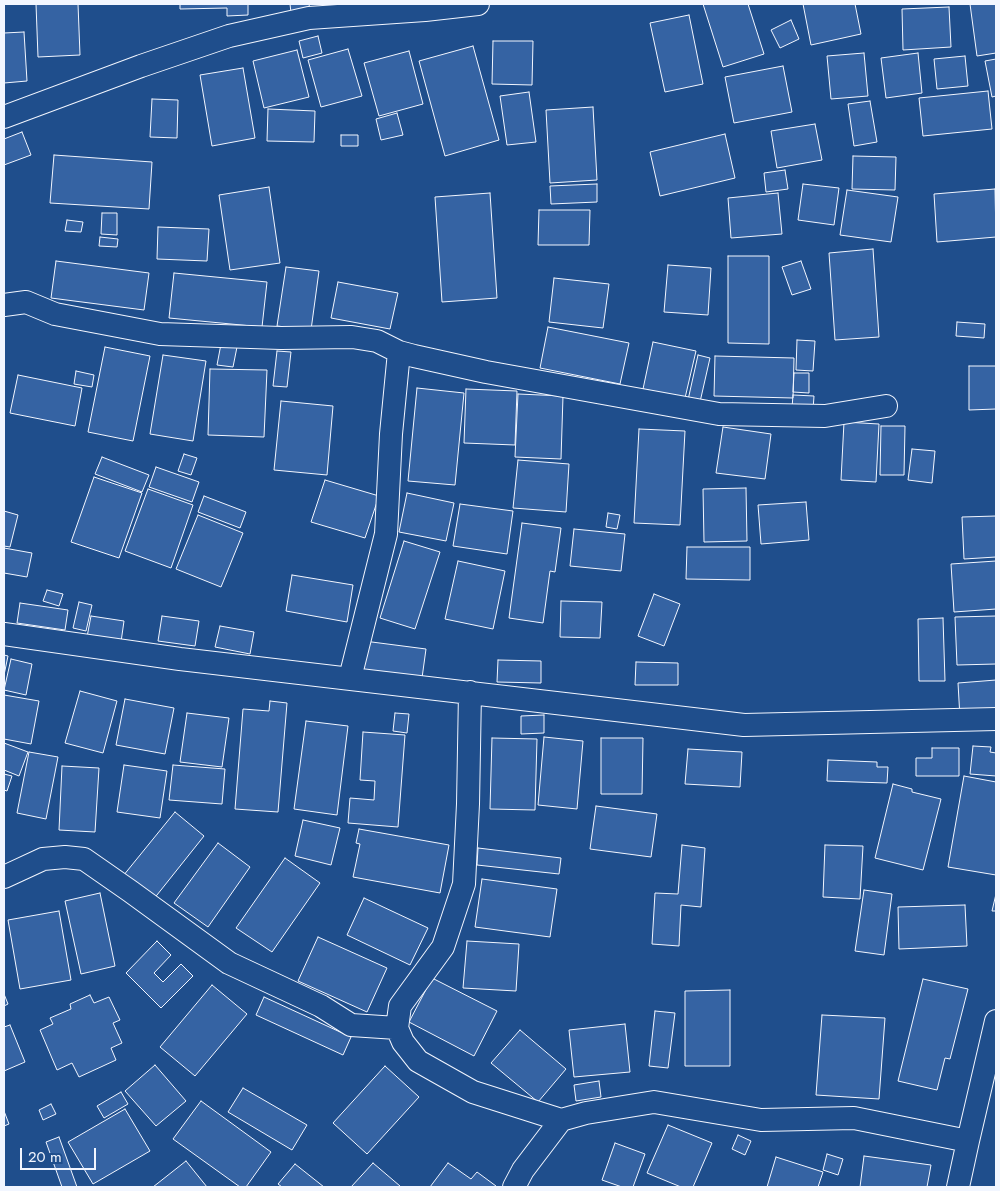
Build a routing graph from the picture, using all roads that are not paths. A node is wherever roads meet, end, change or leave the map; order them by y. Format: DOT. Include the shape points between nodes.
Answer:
graph roads {
  1 [pos="478,4"];
  2 [pos="4,117"];
  3 [pos="4,305"];
  4 [pos="399,352"];
  5 [pos="886,406"];
  6 [pos="4,634"];
  7 [pos="350,678"];
  8 [pos="470,692"];
  9 [pos="996,719"];
  10 [pos="4,877"];
  11 [pos="399,1017"];
  12 [pos="996,1021"];
  13 [pos="561,1120"];
  14 [pos="968,1141"];
  15 [pos="514,1187"];
  16 [pos="958,1187"];
  1 -- 2 [label="street" via="308,18 229,36"];
  3 -- 4 [label="street" via="26,302 55,314 160,334 352,337 377,342"];
  4 -- 5 [label="street" via="486,372 720,414 825,416"];
  4 -- 7 [label="street" via="386,534"];
  6 -- 7 [label="street" via="180,659"];
  7 -- 8 [label="street"];
  8 -- 9 [label="street" via="744,725"];
  8 -- 11 [label="street" via="464,884 443,947"];
  10 -- 11 [label="street" via="43,859 84,859 229,963 322,1006 351,1025"];
  11 -- 13 [label="street" via="403,1042 418,1061 473,1092"];
  12 -- 14 [label="street"];
  13 -- 14 [label="street" via="654,1102 761,1120 854,1118"];
  13 -- 15 [label="street"];
  14 -- 16 [label="street"];
}
